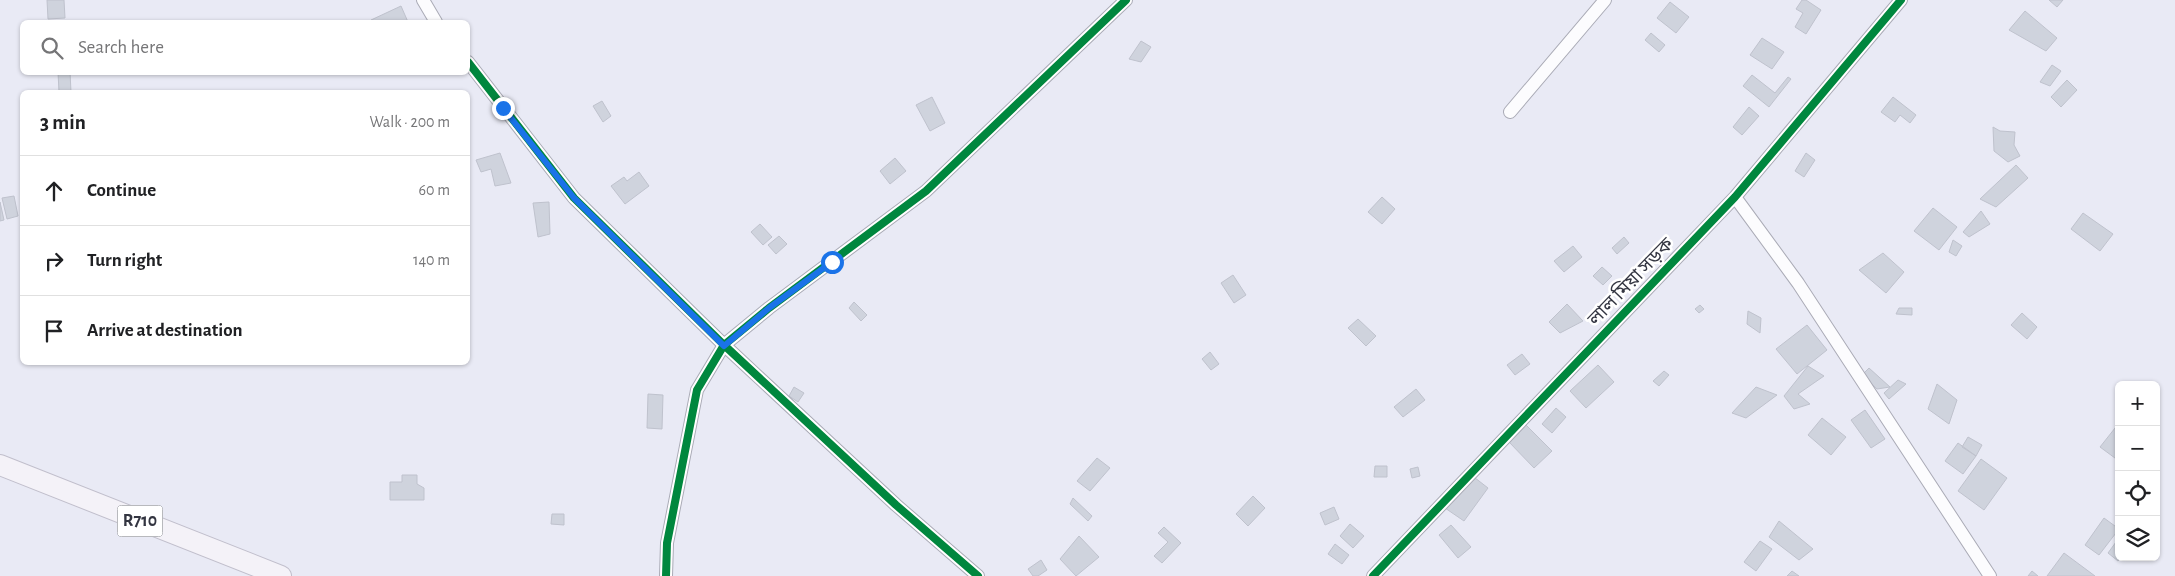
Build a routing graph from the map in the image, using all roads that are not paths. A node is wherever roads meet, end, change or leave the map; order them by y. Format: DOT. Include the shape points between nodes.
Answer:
graph roads {
  1 [pos="422,0"];
  2 [pos="1126,0"];
  3 [pos="1605,0"];
  4 [pos="1900,0"];
  5 [pos="435,20"];
  6 [pos="470,65"];
  7 [pos="1510,112"];
  8 [pos="1735,197"];
  9 [pos="724,346"];
  10 [pos="0,466"];
  11 [pos="281,576"];
  12 [pos="666,576"];
  13 [pos="978,576"];
  14 [pos="1373,576"];
  15 [pos="1990,576"];
  1 -- 5 [label="street"];
  2 -- 9 [label="street" via="926,191 769,308"];
  3 -- 7 [label="street"];
  4 -- 8 [label="street, লাল মিয়া সড়ক"];
  6 -- 9 [label="street" via="574,198"];
  8 -- 14 [label="street, লাল মিয়া সড়ক"];
  8 -- 15 [label="street" via="1798,283"];
  9 -- 12 [label="street" via="697,390 667,542"];
  9 -- 13 [label="street"];
  10 -- 11 [label="main road, R710"];
}
